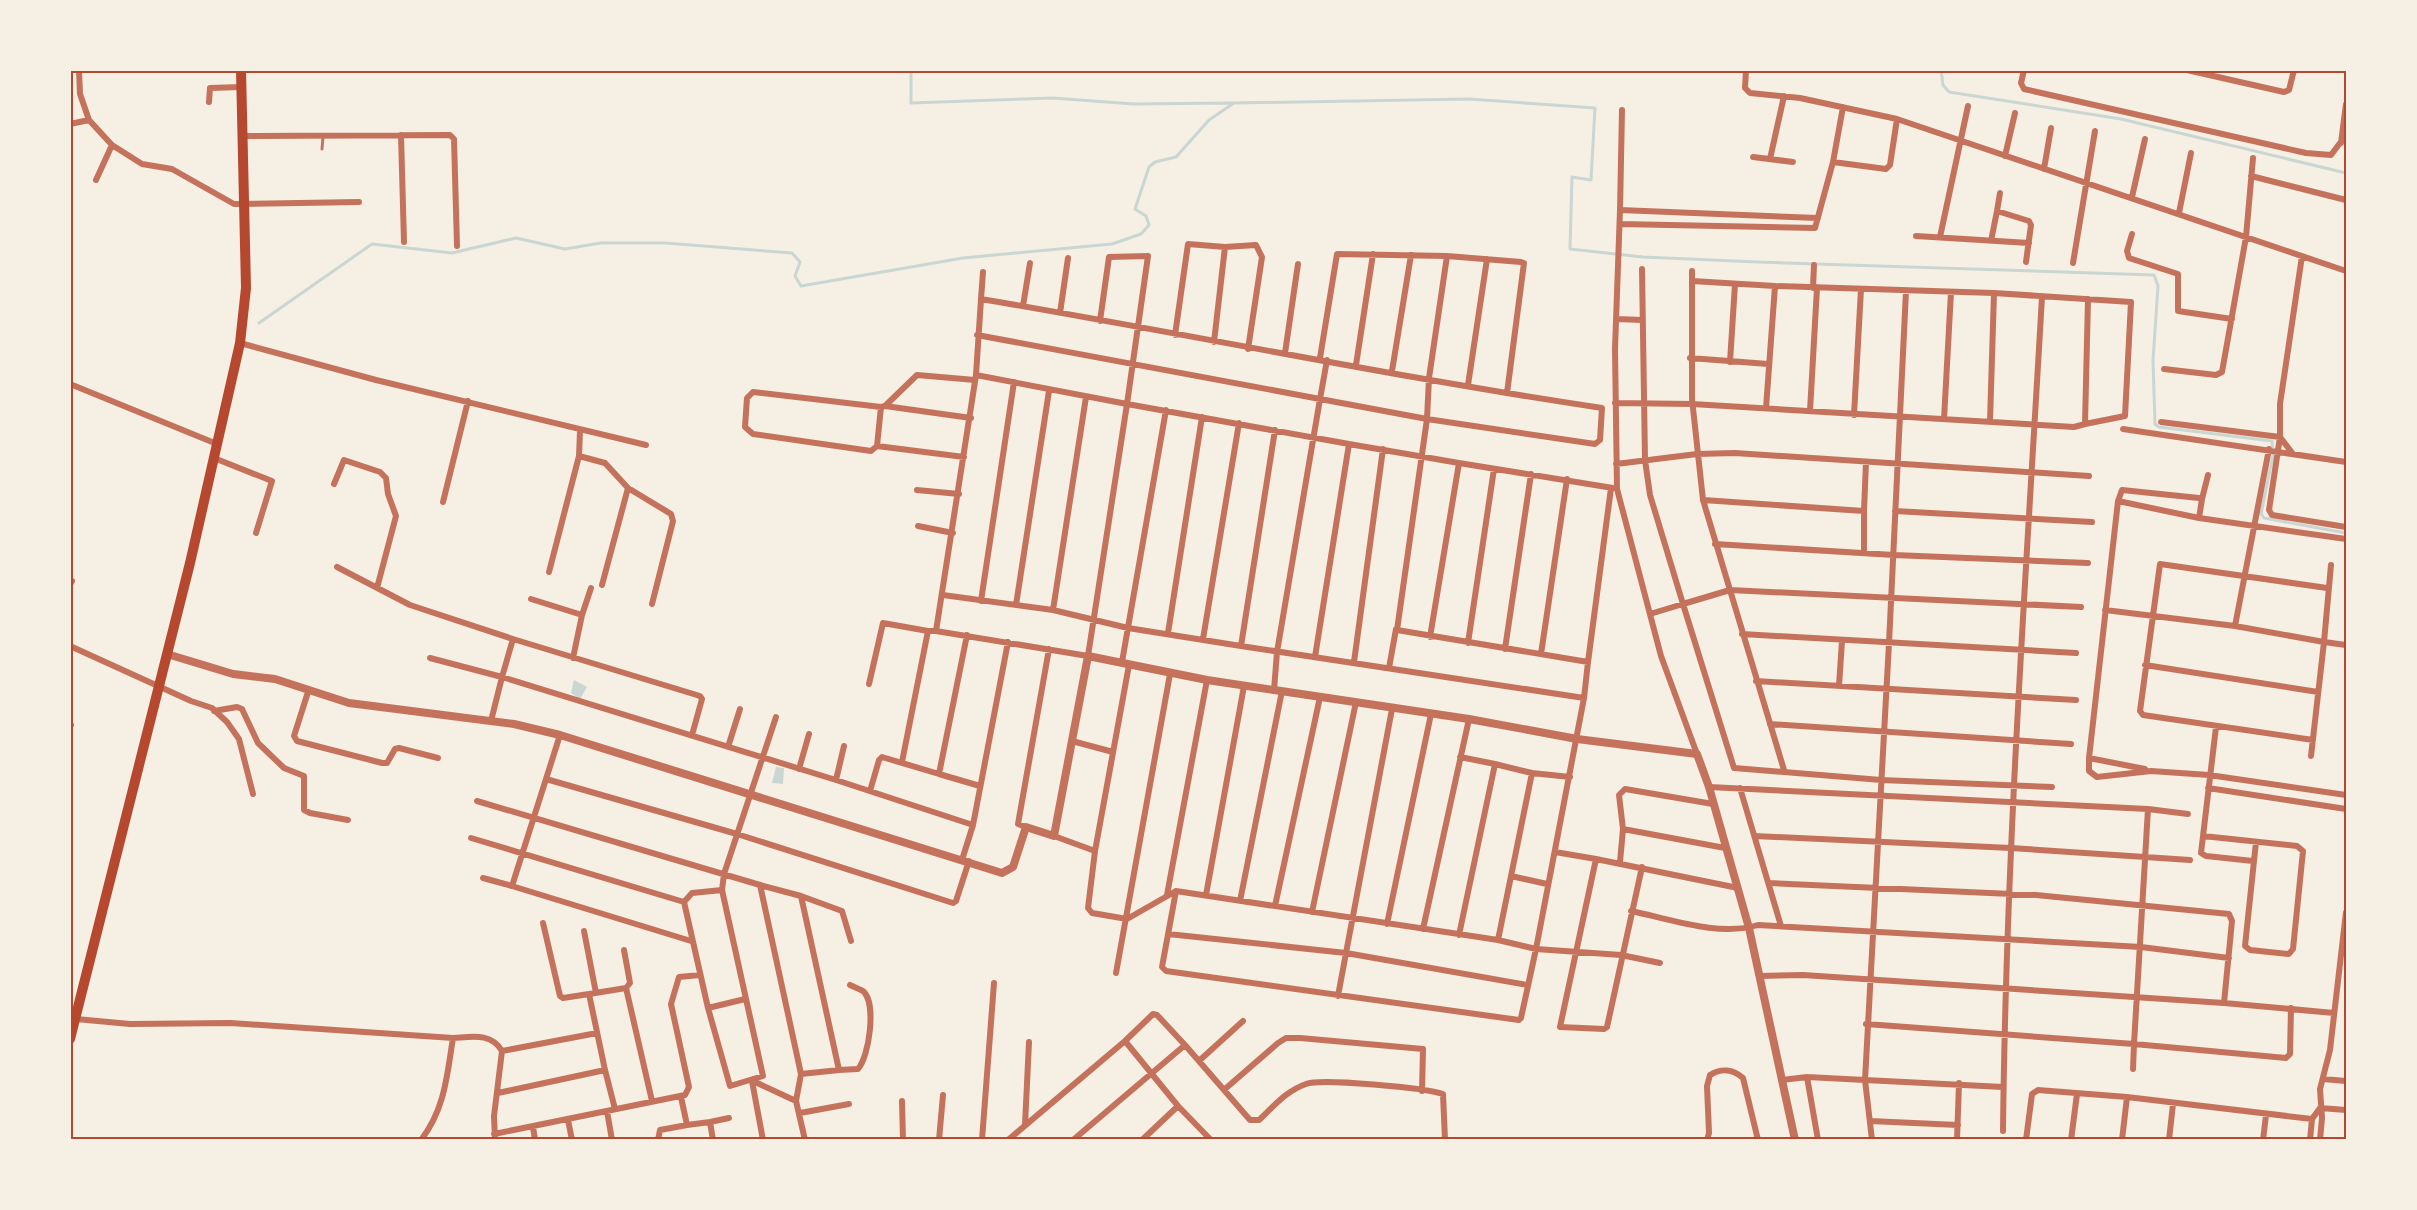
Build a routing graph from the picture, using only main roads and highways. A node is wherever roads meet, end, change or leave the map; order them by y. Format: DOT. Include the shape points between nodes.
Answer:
graph roads {
  1 [pos="241,70"];
  2 [pos="70,1039"];
  1 -- 2 [label="highway" via="246,288 240,343"];
}
